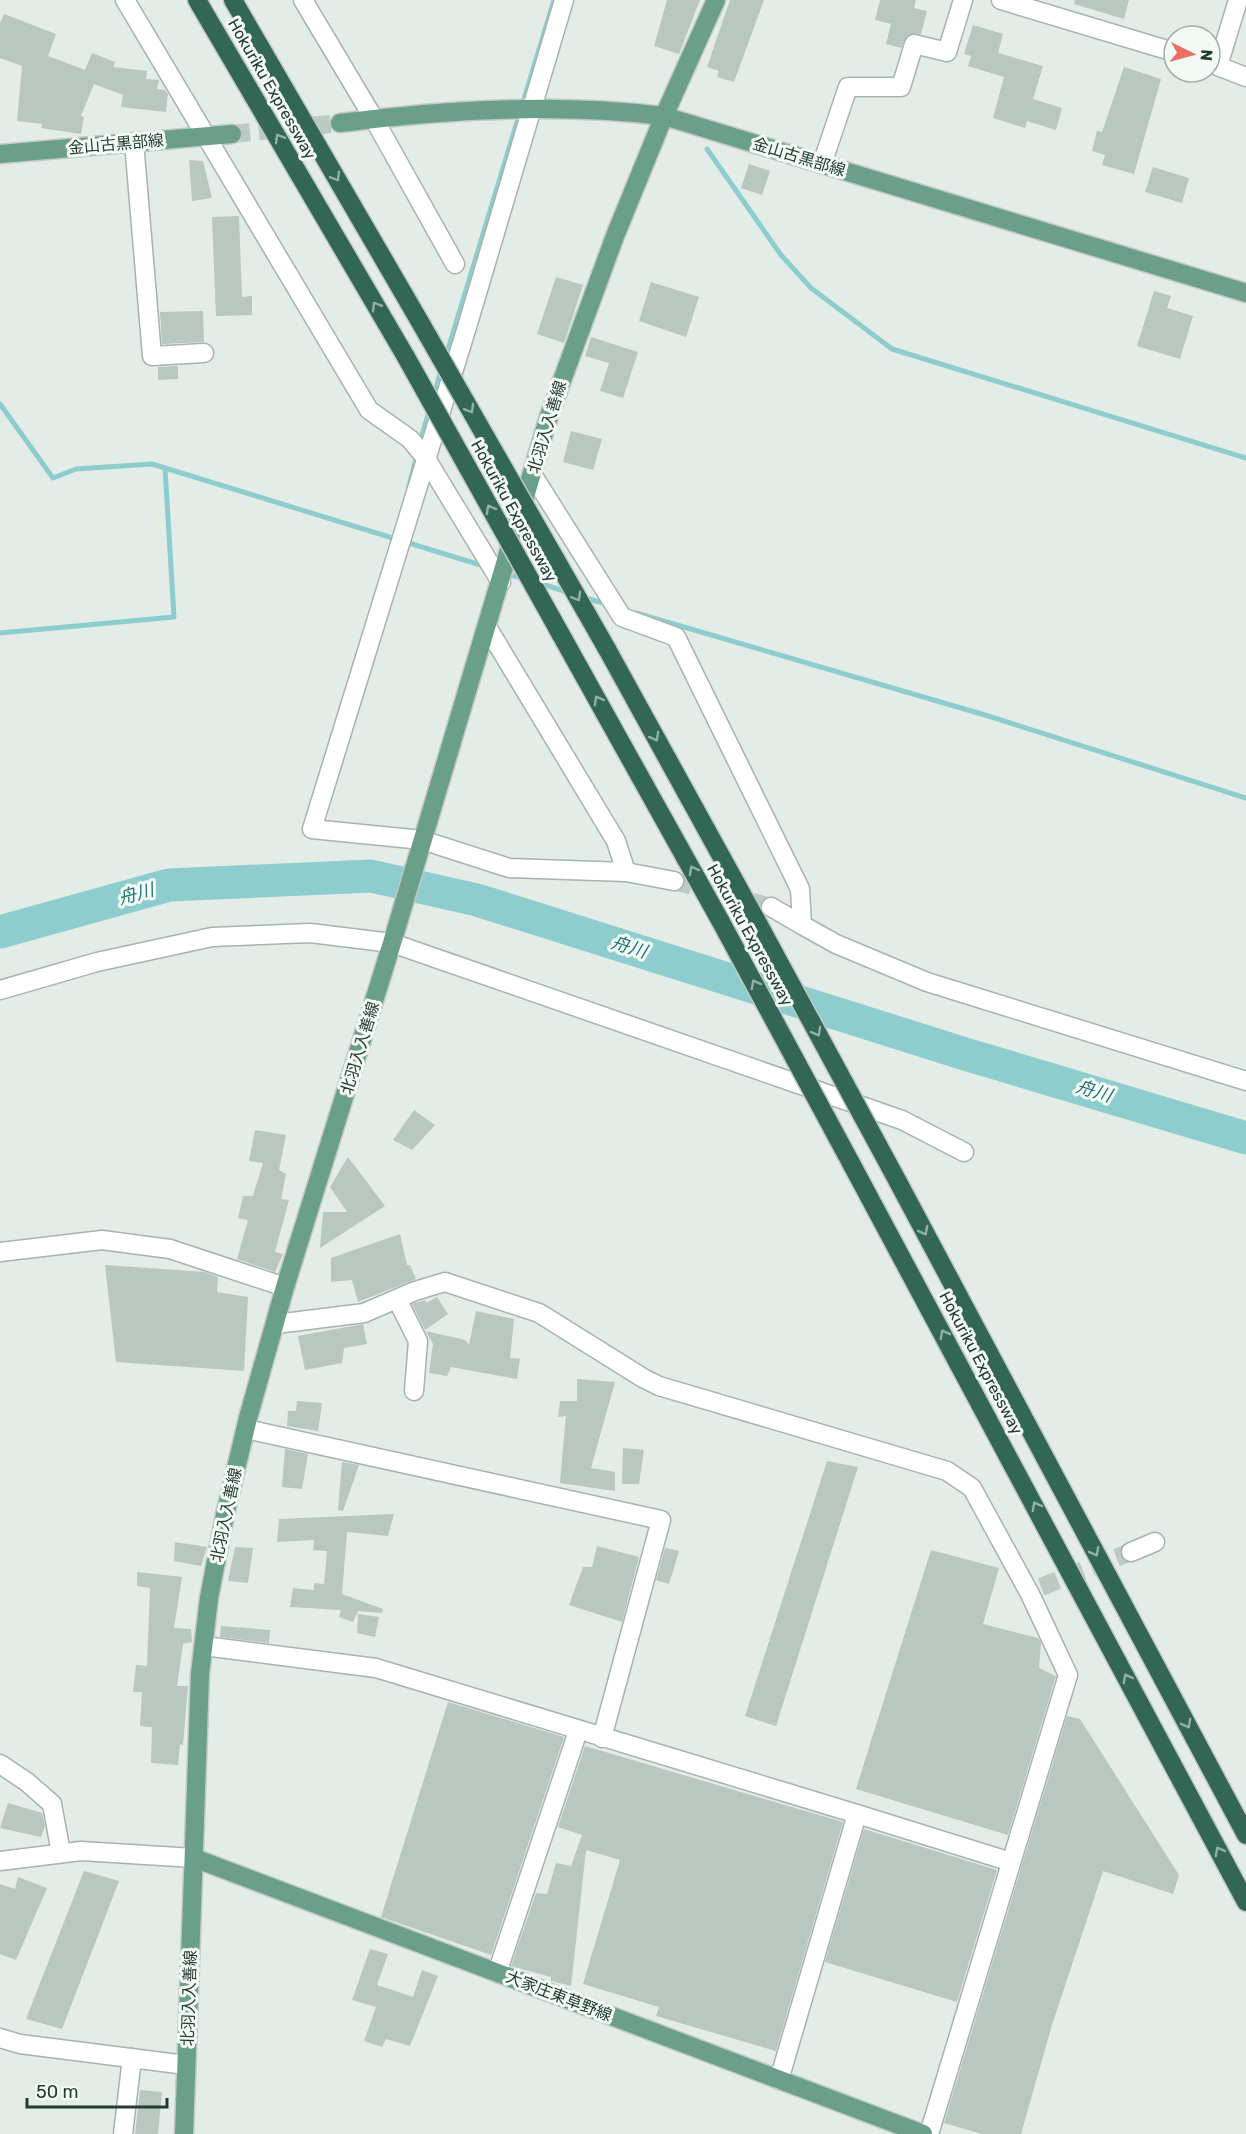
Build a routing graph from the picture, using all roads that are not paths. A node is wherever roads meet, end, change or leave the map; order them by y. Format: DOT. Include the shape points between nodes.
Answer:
graph roads {
  1 [pos="125,0"];
  2 [pos="197,0"];
  3 [pos="232,0"];
  4 [pos="303,0"];
  5 [pos="564,0"];
  6 [pos="716,0"];
  7 [pos="963,0"];
  8 [pos="1001,0"];
  9 [pos="1238,0"];
  10 [pos="1222,43"];
  11 [pos="1162,48"];
  12 [pos="1222,68"];
  13 [pos="1246,77"];
  14 [pos="533,107"];
  15 [pos="664,116"];
  16 [pos="374,119"];
  17 [pos="340,123"];
  18 [pos="232,134"];
  19 [pos="206,136"];
  20 [pos="134,142"];
  21 [pos="0,154"];
  22 [pos="822,164"];
  23 [pos="455,264"];
  24 [pos="1246,293"];
  25 [pos="204,353"];
  26 [pos="425,457"];
  27 [pos="532,474"];
  28 [pos="501,582"];
  29 [pos="487,627"];
  30 [pos="421,845"];
  31 [pos="626,872"];
  32 [pos="675,881"];
  33 [pos="771,907"];
  34 [pos="802,925"];
  35 [pos="392,943"];
  36 [pos="0,990"];
  37 [pos="1246,1081"];
  38 [pos="964,1152"];
  39 [pos="0,1252"];
  40 [pos="285,1287"];
  41 [pos="397,1299"];
  42 [pos="276,1324"];
  43 [pos="414,1390"];
  44 [pos="246,1429"];
  45 [pos="1155,1542"];
  46 [pos="1131,1552"];
  47 [pos="204,1646"];
  48 [pos="578,1731"];
  49 [pos="602,1738"];
  50 [pos="0,1764"];
  51 [pos="857,1814"];
  52 [pos="1246,1835"];
  53 [pos="61,1853"];
  54 [pos="194,1858"];
  55 [pos="0,1861"];
  56 [pos="1011,1862"];
  57 [pos="1246,1902"];
  58 [pos="497,1973"];
  59 [pos="0,2038"];
  60 [pos="132,2058"];
  61 [pos="186,2065"];
  62 [pos="779,2080"];
  63 [pos="123,2134"];
  64 [pos="184,2134"];
  65 [pos="923,2134"];
  66 [pos="929,2134"];
  1 -- 19 [label="street"];
  57 -- 2 [label="highway, Hokuriku Expressway, one-way, bridge" via="721,921 406,357"];
  3 -- 52 [label="highway, Hokuriku Expressway, one-way, bridge" via="607,649 897,1180"];
  4 -- 16 [label="street"];
  5 -- 14 [label="street"];
  6 -- 15 [label="main road, 北羽入入善線"];
  7 -- 22 [label="street" via="947,52 914,44 901,87 848,87"];
  8 -- 11 [label="street"];
  9 -- 10 [label="street"];
  12 -- 13 [label="street"];
  14 -- 15 [label="main road, 金山古黒部線"];
  14 -- 16 [label="main road, 金山古黒部線"];
  14 -- 26 [label="street"];
  15 -- 22 [label="main road, 金山古黒部線"];
  15 -- 27 [label="main road, 北羽入入善線" via="579,328"];
  16 -- 17 [label="main road, 金山古黒部線"];
  16 -- 23 [label="street"];
  18 -- 19 [label="main road, 金山古黒部線"];
  19 -- 20 [label="main road, 金山古黒部線"];
  19 -- 26 [label="street" via="369,410 410,439"];
  20 -- 21 [label="main road, 金山古黒部線"];
  20 -- 25 [label="street" via="152,356"];
  22 -- 24 [label="main road, 金山古黒部線"];
  26 -- 28 [label="street"];
  26 -- 30 [label="street" via="312,829"];
  27 -- 28 [label="main road, 北羽入入善線"];
  27 -- 34 [label="street" via="622,617 676,637 800,889"];
  28 -- 29 [label="main road, 北羽入入善線"];
  29 -- 30 [label="main road, 北羽入入善線"];
  29 -- 31 [label="street" via="616,841"];
  30 -- 31 [label="street" via="509,868"];
  30 -- 35 [label="main road, 北羽入入善線"];
  31 -- 32 [label="street"];
  33 -- 34 [label="street"];
  34 -- 37 [label="street" via="836,944 927,982"];
  35 -- 36 [label="street" via="310,933 212,937 97,962"];
  35 -- 38 [label="street" via="902,1120"];
  35 -- 40 [label="main road, 北羽入入善線"];
  39 -- 40 [label="street" via="102,1240 170,1249"];
  40 -- 42 [label="main road, 北羽入入善線"];
  41 -- 42 [label="street" via="364,1313"];
  41 -- 43 [label="street" via="418,1341"];
  41 -- 56 [label="street" via="445,1282 539,1313 659,1386 947,1471 972,1488 1036,1590 1068,1676"];
  42 -- 44 [label="main road, 北羽入入善線"];
  44 -- 47 [label="main road, 北羽入入善線" via="225,1515"];
  44 -- 49 [label="street" via="661,1520"];
  45 -- 46 [label="street"];
  47 -- 48 [label="street" via="376,1668"];
  47 -- 54 [label="main road, 北羽入入善線"];
  48 -- 49 [label="street"];
  48 -- 58 [label="street"];
  49 -- 51 [label="street"];
  50 -- 53 [label="street" via="52,1804"];
  51 -- 56 [label="street"];
  51 -- 62 [label="street"];
  53 -- 54 [label="street"];
  53 -- 55 [label="street"];
  54 -- 58 [label="main road, 大家庄東草野線"];
  54 -- 61 [label="main road, 北羽入入善線"];
  56 -- 66 [label="street"];
  58 -- 62 [label="main road, 大家庄東草野線"];
  59 -- 60 [label="street"];
  60 -- 61 [label="street"];
  60 -- 63 [label="street"];
  61 -- 64 [label="main road, 北羽入入善線"];
  62 -- 65 [label="main road, 大家庄東草野線"];
}
